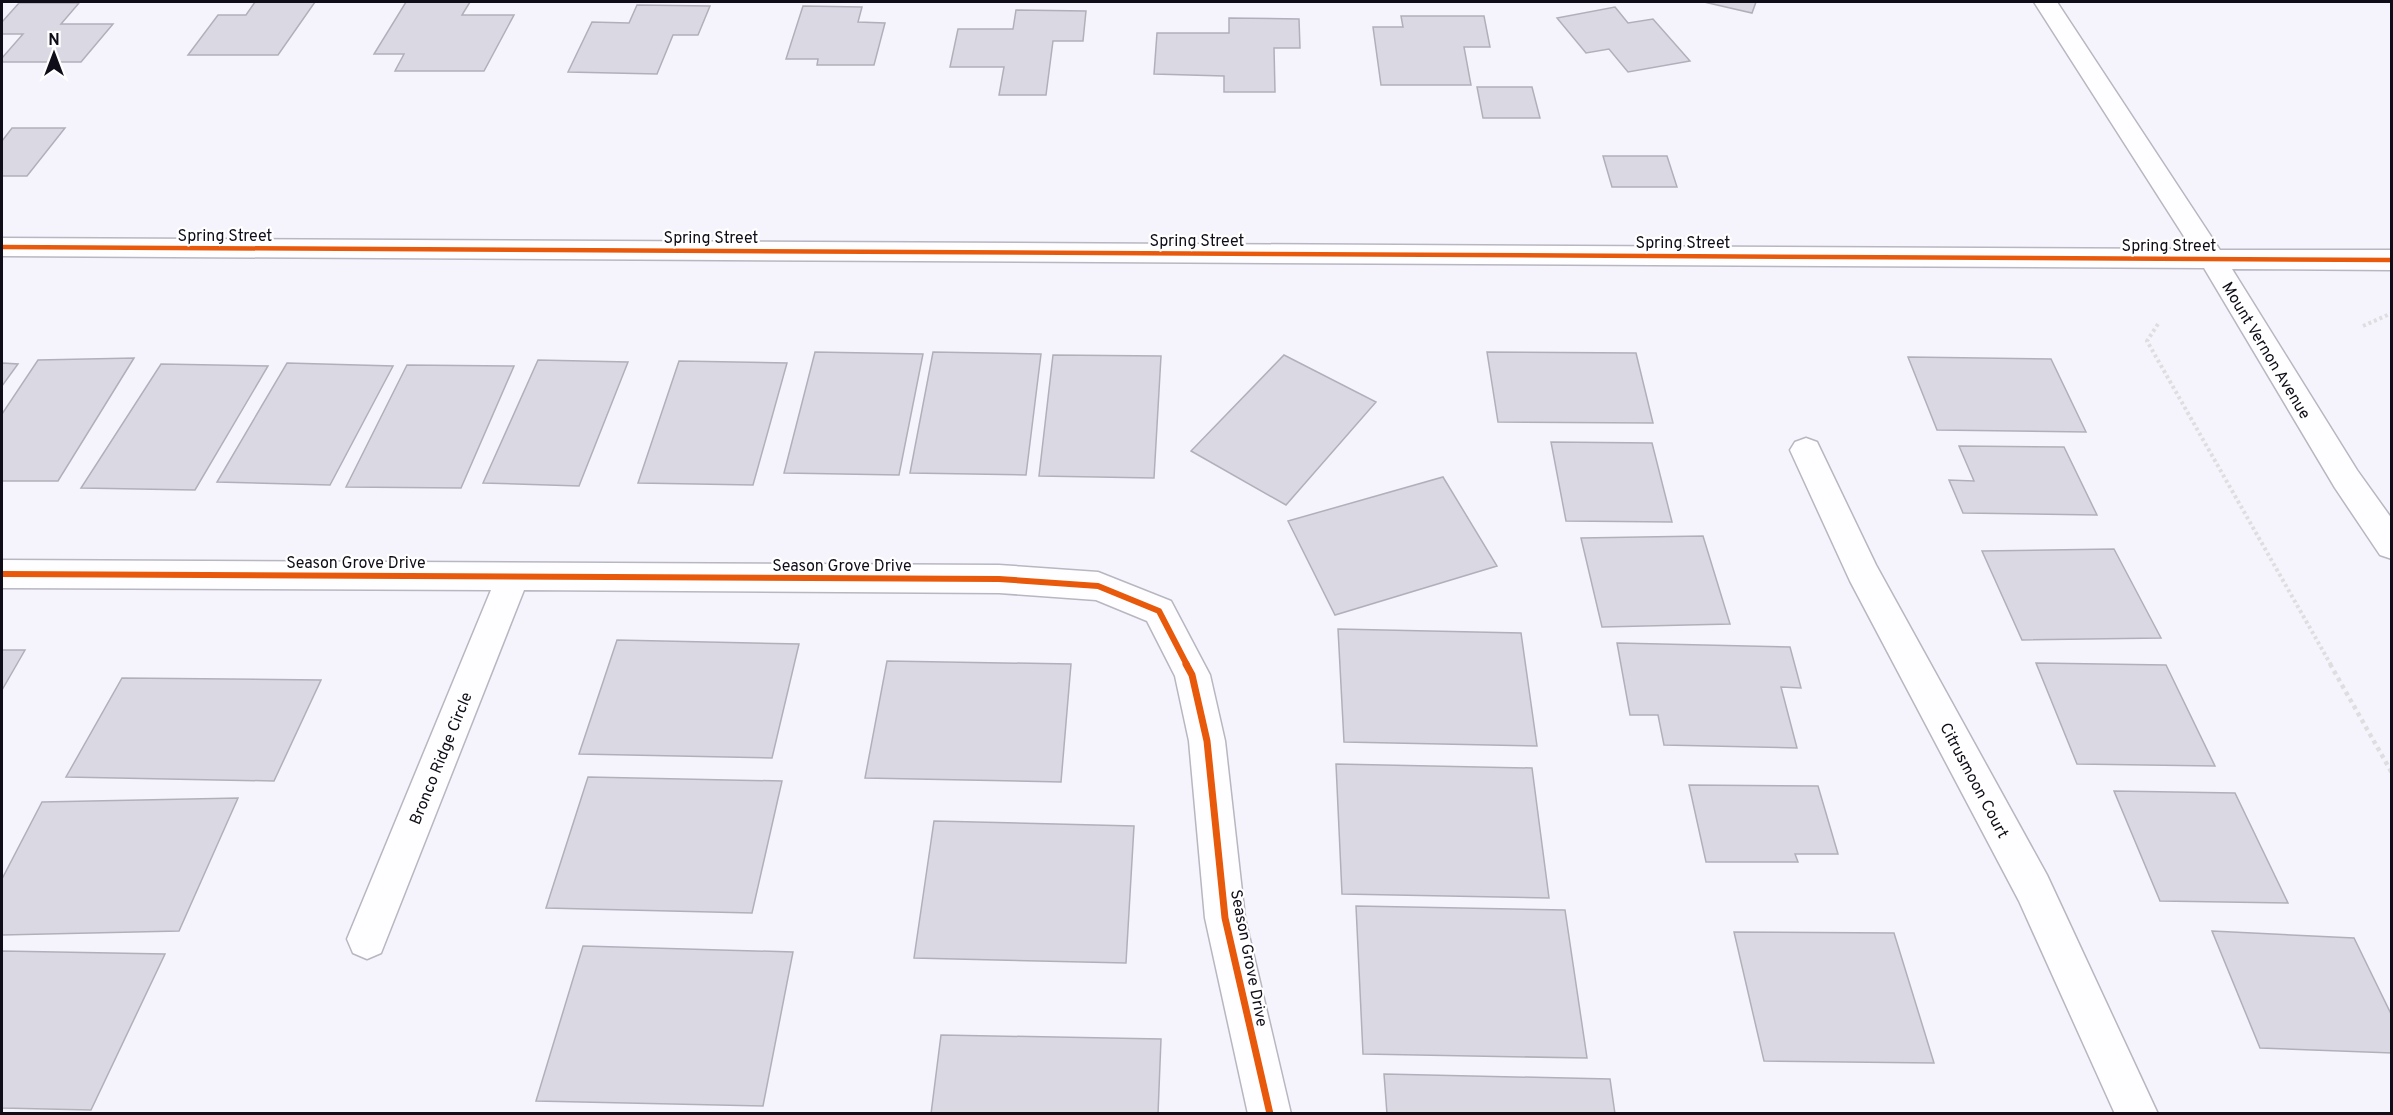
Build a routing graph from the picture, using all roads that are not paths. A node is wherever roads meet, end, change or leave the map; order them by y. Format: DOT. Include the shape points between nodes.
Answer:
graph roads {
  1 [pos="2046,2"];
  2 [pos="2,247"];
  3 [pos="2212,259"];
  4 [pos="2391,260"];
  5 [pos="1806,450"];
  6 [pos="2391,546"];
  7 [pos="2,574"];
  8 [pos="513,577"];
  9 [pos="368,939"];
  10 [pos="1270,1113"];
  11 [pos="2137,1113"];
  1 -- 3 [label="street, Mount Vernon Avenue"];
  2 -- 3 [label="street, Spring Street"];
  3 -- 4 [label="street, Spring Street"];
  3 -- 6 [label="street, Mount Vernon Avenue"];
  5 -- 11 [label="street, Citrusmoon Court" via="1862,571 2033,888"];
  7 -- 8 [label="street, Season Grove Drive"];
  8 -- 9 [label="street, Bronco Ridge Circle"];
  8 -- 10 [label="street, Season Grove Drive" via="999,579 1098,586 1159,611 1191,675 1207,741 1225,918"];
}
